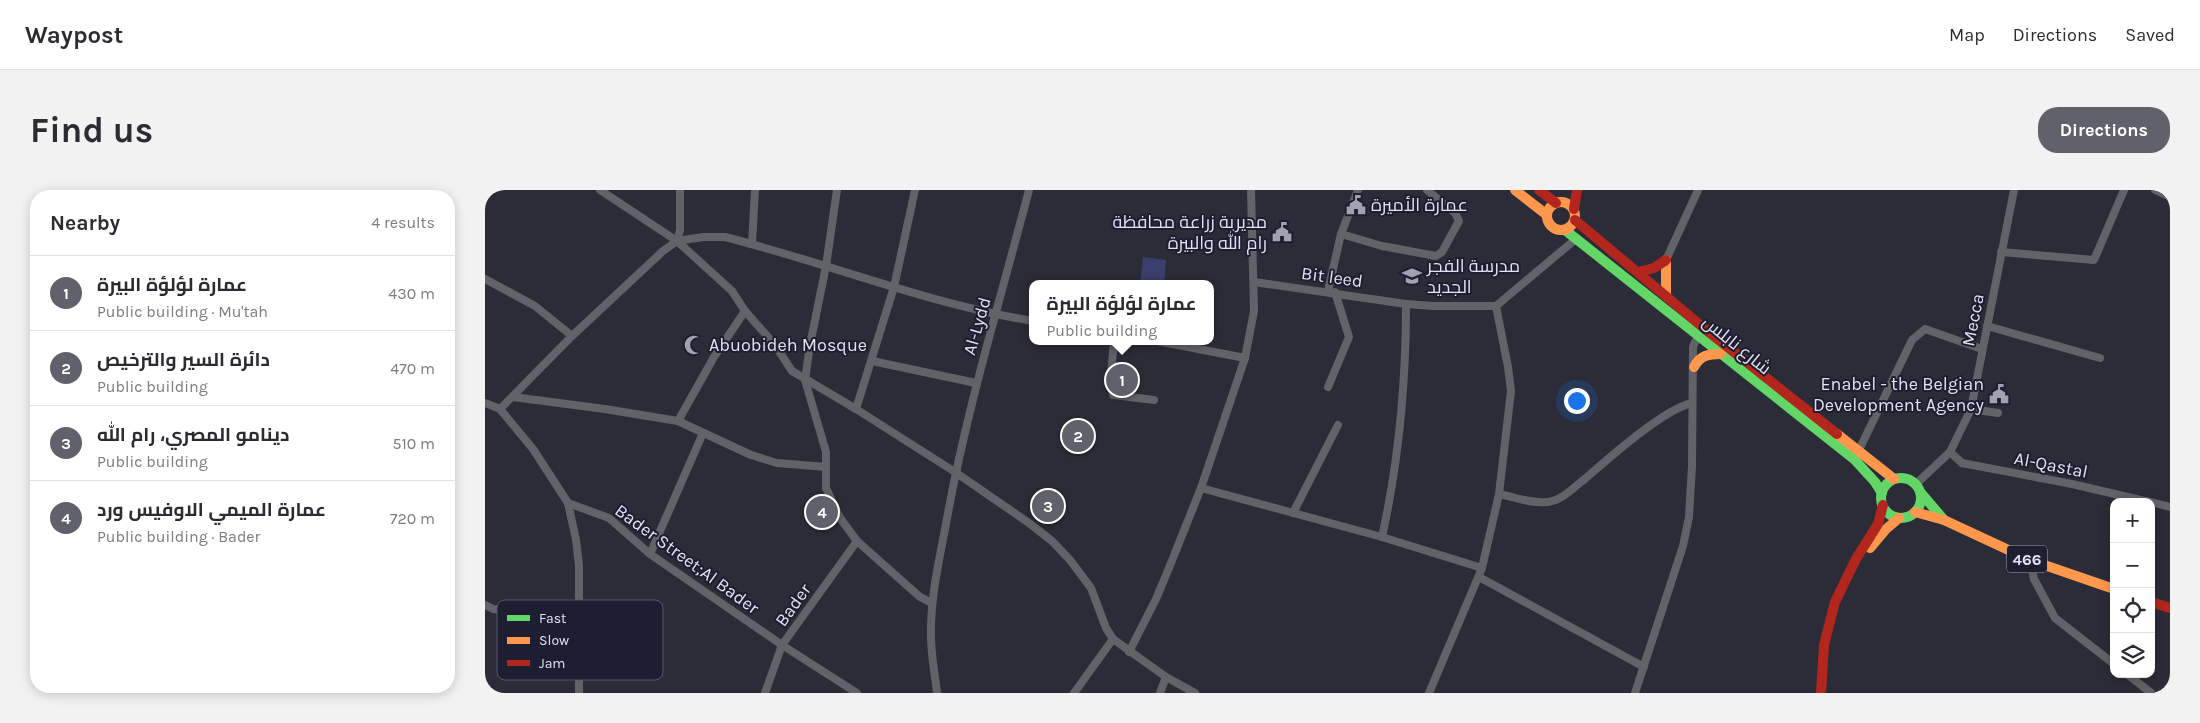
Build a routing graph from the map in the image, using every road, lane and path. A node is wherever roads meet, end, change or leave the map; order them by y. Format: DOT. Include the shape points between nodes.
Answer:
graph roads {
  1 [pos="600,190"];
  2 [pos="680,190"];
  3 [pos="755,190"];
  4 [pos="837,190"];
  5 [pos="915,190"];
  6 [pos="1029,190"];
  7 [pos="1251,190"];
  8 [pos="1358,190"];
  9 [pos="1427,190"];
  10 [pos="1515,190"];
  11 [pos="1539,190"];
  12 [pos="1577,190"];
  13 [pos="1698,190"];
  14 [pos="2014,190"];
  15 [pos="2124,190"];
  16 [pos="2155,190"];
  17 [pos="2170,197"];
  18 [pos="1559,202"];
  19 [pos="1574,209"];
  20 [pos="1547,215"];
  21 [pos="1575,220"];
  22 [pos="1565,230"];
  23 [pos="1341,234"];
  24 [pos="1577,238"];
  25 [pos="677,241"];
  26 [pos="752,244"];
  27 [pos="2001,252"];
  28 [pos="1666,260"];
  29 [pos="826,266"];
  30 [pos="1638,272"];
  31 [pos="485,279"];
  32 [pos="1254,282"];
  33 [pos="893,287"];
  34 [pos="1332,292"];
  35 [pos="1666,296"];
  36 [pos="1406,304"];
  37 [pos="1496,306"];
  38 [pos="745,311"];
  39 [pos="997,315"];
  40 [pos="1029,320"];
  41 [pos="1987,326"];
  42 [pos="1702,333"];
  43 [pos="572,336"];
  44 [pos="1113,345"];
  45 [pos="1178,345"];
  46 [pos="1982,349"];
  47 [pos="1721,354"];
  48 [pos="1245,358"];
  49 [pos="2100,358"];
  50 [pos="872,361"];
  51 [pos="1695,367"];
  52 [pos="805,380"];
  53 [pos="977,382"];
  54 [pos="1328,387"];
  55 [pos="513,397"];
  56 [pos="1155,400"];
  57 [pos="485,403"];
  58 [pos="1692,403"];
  59 [pos="500,409"];
  60 [pos="856,409"];
  61 [pos="1971,409"];
  62 [pos="1998,413"];
  63 [pos="678,421"];
  64 [pos="1338,425"];
  65 [pos="703,434"];
  66 [pos="1859,450"];
  67 [pos="1950,452"];
  68 [pos="826,466"];
  69 [pos="955,472"];
  70 [pos="1894,479"];
  71 [pos="1201,488"];
  72 [pos="1918,489"];
  73 [pos="1882,493"];
  74 [pos="1499,494"];
  75 [pos="2170,496"];
  76 [pos="2132,498"];
  77 [pos="568,503"];
  78 [pos="2155,503"];
  79 [pos="1883,505"];
  80 [pos="2169,506"];
  81 [pos="1915,512"];
  82 [pos="1293,513"];
  83 [pos="1899,518"];
  84 [pos="1944,520"];
  85 [pos="1381,537"];
  86 [pos="857,540"];
  87 [pos="650,554"];
  88 [pos="2030,560"];
  89 [pos="1482,568"];
  90 [pos="1479,577"];
  91 [pos="2111,588"];
  92 [pos="579,600"];
  93 [pos="932,603"];
  94 [pos="2155,603"];
  95 [pos="485,605"];
  96 [pos="2170,608"];
  97 [pos="497,609"];
  98 [pos="1113,639"];
  99 [pos="782,645"];
  100 [pos="1129,652"];
  101 [pos="2110,661"];
  102 [pos="1644,667"];
  103 [pos="1166,677"];
  104 [pos="2132,678"];
  105 [pos="579,680"];
  106 [pos="579,693"];
  107 [pos="765,693"];
  108 [pos="857,693"];
  109 [pos="937,693"];
  110 [pos="1074,693"];
  111 [pos="1159,693"];
  112 [pos="1195,693"];
  113 [pos="1429,693"];
  114 [pos="1635,693"];
  115 [pos="1821,693"];
  116 [pos="1826,693"];
  117 [pos="2151,693"];
  1 -- 25 [label="street"];
  2 -- 25 [label="street" via="681,230"];
  3 -- 26 [label="street"];
  4 -- 29 [label="street"];
  5 -- 33 [label="street"];
  6 -- 39 [label="street, Al-Lydd"];
  7 -- 32 [label="street"];
  8 -- 23 [label="street"];
  9 -- 23 [label="street" via="1455,212 1459,221 1442,252 1436,256"];
  10 -- 20 [label="main road"];
  11 -- 18 [label="main road"];
  12 -- 18 [label="main road"];
  12 -- 19 [label="main road"];
  13 -- 28 [label="street"];
  14 -- 27 [label="street, Mecca"];
  15 -- 27 [label="street" via="2094,260"];
  16 -- 17 [label="street"];
  18 -- 19 [label="main road"];
  18 -- 20 [label="main road" via="1550,208"];
  19 -- 21 [label="main road"];
  20 -- 22 [label="main road" via="1552,227"];
  21 -- 22 [label="main road"];
  21 -- 30 [label="main road, شارع نابلس"];
  22 -- 24 [label="main road, شارع نابلس"];
  23 -- 34 [label="street"];
  24 -- 37 [label="street"];
  24 -- 42 [label="main road, شارع نابلس"];
  25 -- 26 [label="street" via="725,237"];
  25 -- 38 [label="street" via="733,291"];
  25 -- 43 [label="street"];
  26 -- 29 [label="street"];
  27 -- 41 [label="street, Mecca"];
  28 -- 30 [label="main road" via="1654,268"];
  28 -- 35 [label="main road"];
  29 -- 33 [label="street"];
  29 -- 52 [label="street"];
  30 -- 35 [label="main road, شارع نابلس"];
  31 -- 43 [label="street" via="535,306"];
  32 -- 34 [label="street, Bit leed"];
  32 -- 48 [label="street" via="1254,311"];
  33 -- 39 [label="street"];
  33 -- 50 [label="street"];
  34 -- 36 [label="street, Bit leed"];
  34 -- 54 [label="street" via="1349,337"];
  35 -- 42 [label="main road, شارع نابلس"];
  36 -- 37 [label="street, Bit leed"];
  36 -- 85 [label="street" via="1402,419 1391,496"];
  37 -- 74 [label="street" via="1511,391"];
  38 -- 52 [label="street" via="775,345 792,371"];
  38 -- 63 [label="street" via="714,357"];
  39 -- 40 [label="street"];
  39 -- 53 [label="street, Al-Lydd"];
  41 -- 46 [label="street, Mecca"];
  41 -- 49 [label="street"];
  42 -- 47 [label="main road, شارع نابلس"];
  42 -- 51 [label="street" via="1693,348"];
  42 -- 66 [label="main road, شارع نابلس"];
  43 -- 55 [label="street"];
  44 -- 56 [label="street" via="1113,395"];
  45 -- 48 [label="street"];
  46 -- 61 [label="street, Mecca"];
  46 -- 66 [label="street" via="1925,330 1912,340"];
  47 -- 51 [label="main road" via="1701,356"];
  47 -- 73 [label="main road, شارع نابلس" via="1854,459"];
  48 -- 71 [label="street"];
  50 -- 53 [label="street"];
  50 -- 60 [label="street"];
  51 -- 58 [label="street"];
  52 -- 60 [label="street"];
  52 -- 68 [label="street" via="826,452"];
  53 -- 69 [label="street, Al-Lydd"];
  55 -- 59 [label="street"];
  55 -- 63 [label="street"];
  57 -- 59 [label="street"];
  58 -- 74 [label="street" via="1675,410 1625,445 1561,498 1539,502"];
  58 -- 102 [label="street" via="1689,517 1683,546"];
  59 -- 77 [label="street" via="533,449"];
  60 -- 69 [label="street"];
  61 -- 62 [label="street"];
  61 -- 67 [label="street, Mecca"];
  63 -- 65 [label="street"];
  64 -- 82 [label="street"];
  65 -- 68 [label="street" via="777,463"];
  65 -- 87 [label="street"];
  66 -- 70 [label="main road, شارع نابلس"];
  67 -- 72 [label="street"];
  67 -- 76 [label="street, Al-Qastal" via="1962,463"];
  68 -- 86 [label="street" via="826,488 840,518"];
  69 -- 93 [label="street, Al-Lydd"];
  69 -- 98 [label="street" via="1029,522 1071,560 1091,588"];
  70 -- 72 [label="main road" via="1906,478"];
  70 -- 73 [label="main road" via="1888,482"];
  71 -- 82 [label="street"];
  71 -- 100 [label="street" via="1156,599"];
  72 -- 81 [label="main road" via="1921,503"];
  72 -- 84 [label="main road, 466"];
  73 -- 79 [label="main road"];
  74 -- 89 [label="street"];
  75 -- 80 [label="street"];
  77 -- 87 [label="street, Bader Street;Al Bader" via="609,518"];
  77 -- 92 [label="street" via="577,540"];
  78 -- 80 [label="street, Al-Qastal"];
  79 -- 83 [label="main road" via="1889,514"];
  79 -- 115 [label="main road" via="1878,524 1835,602 1824,645"];
  81 -- 83 [label="main road"];
  81 -- 84 [label="main road, 466"];
  82 -- 85 [label="street"];
  83 -- 116 [label="main road" via="1875,541 1848,585 1830,642"];
  84 -- 88 [label="main road, 466"];
  85 -- 89 [label="street"];
  86 -- 93 [label="street" via="921,598"];
  86 -- 99 [label="street, Bader"];
  87 -- 99 [label="street, Bader Street;Al Bader"];
  88 -- 91 [label="main road, 466"];
  88 -- 101 [label="street" via="2034,579 2055,618"];
  89 -- 90 [label="street"];
  90 -- 102 [label="street"];
  90 -- 113 [label="street"];
  93 -- 109 [label="street, Al-Lydd" via="931,638"];
  94 -- 96 [label="main road"];
  95 -- 97 [label="street"];
  98 -- 100 [label="street"];
  98 -- 110 [label="street"];
  99 -- 107 [label="street, Bader"];
  99 -- 108 [label="street, Bader Street;Al Bader"];
  100 -- 103 [label="street"];
  102 -- 114 [label="street"];
  103 -- 111 [label="street"];
  103 -- 112 [label="street"];
  104 -- 117 [label="street"];
  105 -- 106 [label="street"];
}
